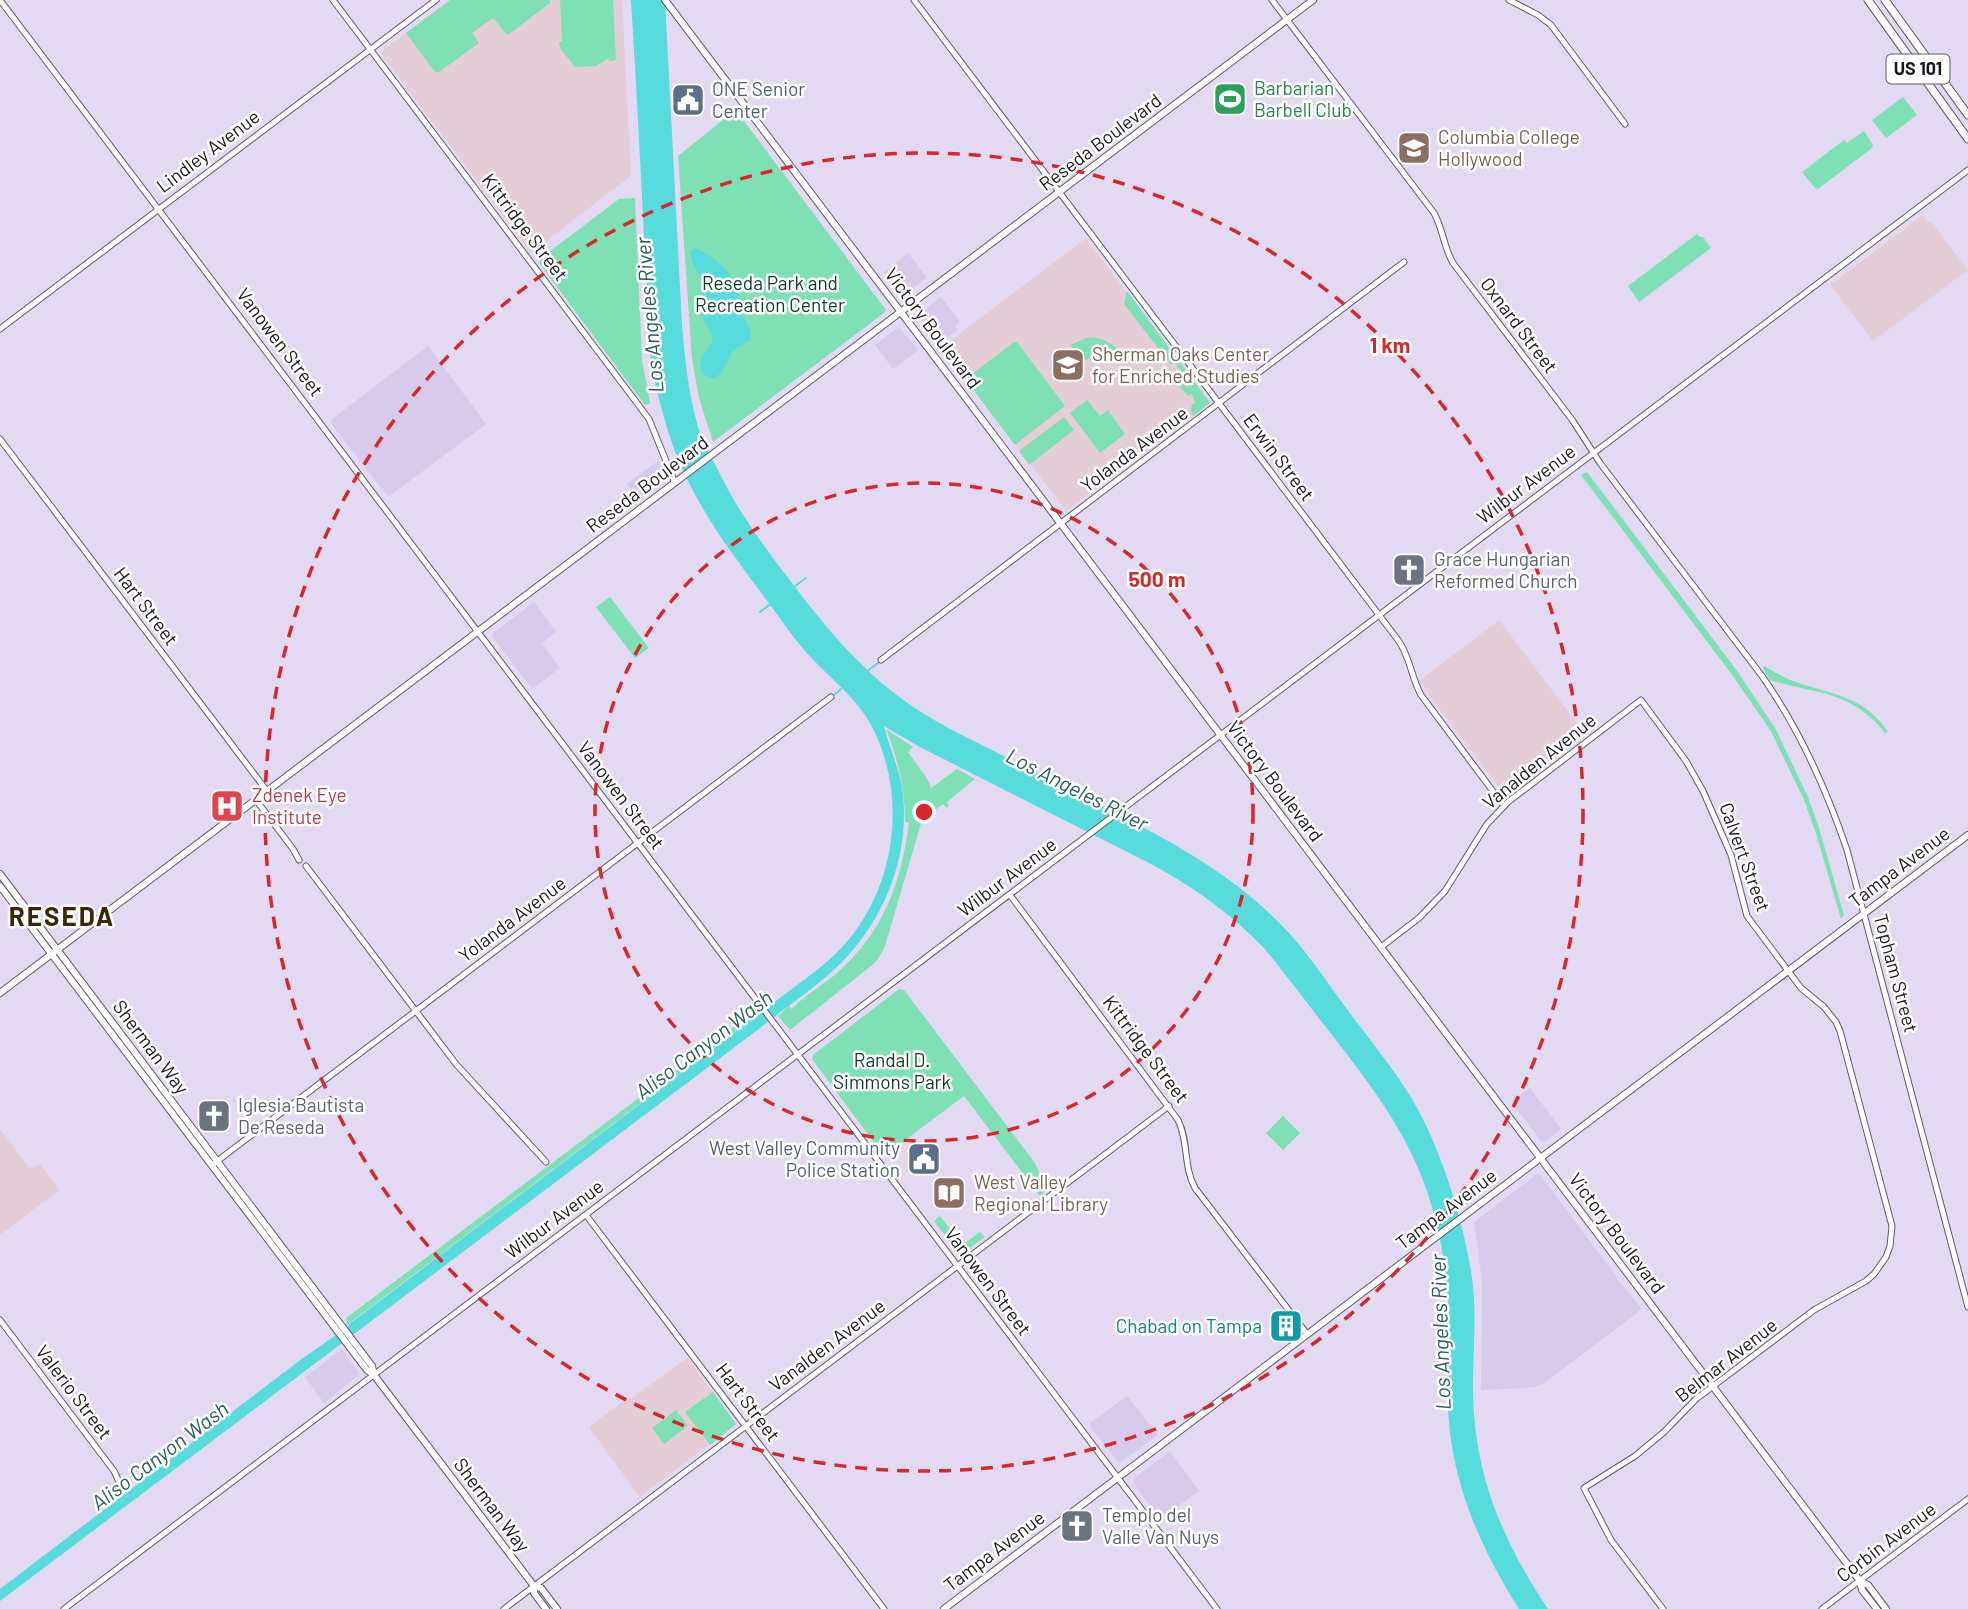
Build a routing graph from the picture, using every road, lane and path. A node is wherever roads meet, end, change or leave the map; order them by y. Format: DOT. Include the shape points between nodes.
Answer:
graph roads {
  1 [pos="0,0"];
  2 [pos="333,0"];
  3 [pos="436,0"];
  4 [pos="665,0"];
  5 [pos="914,0"];
  6 [pos="1272,0"];
  7 [pos="1313,0"];
  8 [pos="1509,0"];
  9 [pos="1868,0"];
  10 [pos="1885,0"];
  11 [pos="1287,20"];
  12 [pos="370,49"];
  13 [pos="1968,115"];
  14 [pos="1625,124"];
  15 [pos="1968,139"];
  16 [pos="1968,170"];
  17 [pos="1060,192"];
  18 [pos="158,209"];
  19 [pos="1405,262"];
  20 [pos="901,312"];
  21 [pos="0,329"];
  22 [pos="1220,404"];
  23 [pos="0,439"];
  24 [pos="1594,452"];
  25 [pos="677,481"];
  26 [pos="1061,524"];
  27 [pos="1380,615"];
  28 [pos="478,631"];
  29 [pos="881,660"];
  30 [pos="1752,663"];
  31 [pos="831,697"];
  32 [pos="1641,699"];
  33 [pos="1220,735"];
  34 [pos="267,791"];
  35 [pos="256,800"];
  36 [pos="1504,806"];
  37 [pos="1968,835"];
  38 [pos="638,843"];
  39 [pos="301,859"];
  40 [pos="306,866"];
  41 [pos="0,874"];
  42 [pos="0,886"];
  43 [pos="1010,895"];
  44 [pos="1864,913"];
  45 [pos="1381,947"];
  46 [pos="54,952"];
  47 [pos="1788,971"];
  48 [pos="0,993"];
  49 [pos="416,1011"];
  50 [pos="797,1054"];
  51 [pos="1169,1106"];
  52 [pos="1540,1158"];
  53 [pos="546,1162"];
  54 [pos="214,1163"];
  55 [pos="586,1215"];
  56 [pos="1886,1257"];
  57 [pos="957,1266"];
  58 [pos="1968,1307"];
  59 [pos="0,1320"];
  60 [pos="1307,1334"];
  61 [pos="374,1375"];
  62 [pos="1713,1387"];
  63 [pos="746,1426"];
  64 [pos="1117,1478"];
  65 [pos="120,1484"];
  66 [pos="1968,1499"];
  67 [pos="1860,1581"];
  68 [pos="534,1586"];
  69 [pos="64,1609"];
  70 [pos="504,1609"];
  71 [pos="546,1609"];
  72 [pos="557,1609"];
  73 [pos="884,1609"];
  74 [pos="944,1609"];
  75 [pos="1217,1609"];
  76 [pos="1662,1609"];
  77 [pos="1822,1609"];
  78 [pos="1877,1609"];
  79 [pos="1886,1609"];
  1 -- 18 [label="street, Vanowen Street"];
  2 -- 12 [label="street, Kittridge Street"];
  3 -- 12 [label="street, Lindley Avenue"];
  4 -- 20 [label="main road, Victory Boulevard"];
  5 -- 17 [label="street, Erwin Street"];
  6 -- 11 [label="street, Oxnard Street"];
  7 -- 11 [label="main road, Reseda Boulevard"];
  8 -- 14 [label="street" via="1551,25"];
  9 -- 15 [label="highway, US 101"];
  10 -- 13 [label="highway, US 101"];
  11 -- 17 [label="main road, Reseda Boulevard"];
  11 -- 24 [label="street, Oxnard Street" via="1436,216 1453,263"];
  12 -- 18 [label="street, Lindley Avenue"];
  12 -- 25 [label="street, Kittridge Street" via="649,419"];
  16 -- 24 [label="street, Wilbur Avenue"];
  17 -- 20 [label="main road, Reseda Boulevard"];
  17 -- 22 [label="street, Erwin Street"];
  18 -- 21 [label="street, Lindley Avenue"];
  18 -- 28 [label="street, Vanowen Street"];
  19 -- 22 [label="street, Yolanda Avenue"];
  20 -- 25 [label="main road, Reseda Boulevard"];
  20 -- 26 [label="main road, Victory Boulevard"];
  22 -- 26 [label="street, Yolanda Avenue"];
  22 -- 27 [label="street, Erwin Street"];
  23 -- 34 [label="street, Hart Street"];
  24 -- 27 [label="street, Wilbur Avenue"];
  24 -- 30 [label="street, Oxnard Street"];
  25 -- 28 [label="main road, Reseda Boulevard"];
  26 -- 29 [label="street, Yolanda Avenue"];
  26 -- 33 [label="main road, Victory Boulevard"];
  27 -- 33 [label="street, Wilbur Avenue"];
  27 -- 36 [label="street, Erwin Street" via="1402,645 1420,695"];
  28 -- 34 [label="main road, Reseda Boulevard"];
  28 -- 38 [label="street, Vanowen Street"];
  30 -- 44 [label="street, Topham Street" via="1816,768"];
  31 -- 38 [label="street, Yolanda Avenue"];
  32 -- 36 [label="street, Vanalden Avenue"];
  32 -- 47 [label="street, Calvert Street" via="1703,791 1731,855 1747,916"];
  33 -- 43 [label="street, Wilbur Avenue"];
  33 -- 45 [label="main road, Victory Boulevard"];
  34 -- 35 [label="main road, Reseda Boulevard"];
  35 -- 39 [label="street"];
  35 -- 46 [label="main road, Reseda Boulevard"];
  36 -- 45 [label="street, Vanalden Avenue" via="1487,824 1445,891"];
  37 -- 44 [label="main road, Tampa Avenue"];
  38 -- 49 [label="street, Yolanda Avenue"];
  38 -- 50 [label="street, Vanowen Street"];
  40 -- 49 [label="street"];
  41 -- 46 [label="main road, Sherman Way"];
  42 -- 46 [label="main road, Sherman Way"];
  43 -- 50 [label="street, Wilbur Avenue"];
  43 -- 51 [label="street, Kittridge Street"];
  44 -- 47 [label="main road, Tampa Avenue"];
  44 -- 58 [label="street, Topham Street"];
  45 -- 52 [label="main road, Victory Boulevard"];
  46 -- 48 [label="main road, Reseda Boulevard"];
  46 -- 54 [label="main road, Sherman Way"];
  47 -- 52 [label="main road, Tampa Avenue"];
  47 -- 56 [label="street, Calvert Street" via="1831,1015 1840,1031 1892,1226"];
  49 -- 53 [label="street" via="456,1064"];
  49 -- 54 [label="street, Yolanda Avenue"];
  50 -- 55 [label="street, Wilbur Avenue"];
  50 -- 57 [label="street, Vanowen Street"];
  51 -- 57 [label="street, Vanalden Avenue"];
  51 -- 60 [label="street, Kittridge Street" via="1183,1129 1187,1170 1195,1188"];
  52 -- 60 [label="main road, Tampa Avenue"];
  52 -- 62 [label="main road, Victory Boulevard"];
  54 -- 61 [label="main road, Sherman Way"];
  55 -- 61 [label="street, Wilbur Avenue"];
  55 -- 63 [label="street, Hart Street"];
  56 -- 62 [label="street, Belmar Avenue" via="1866,1281 1814,1310"];
  57 -- 63 [label="street, Vanalden Avenue"];
  57 -- 64 [label="street, Vanowen Street"];
  59 -- 65 [label="street, Valerio Street"];
  60 -- 64 [label="main road, Tampa Avenue"];
  61 -- 68 [label="main road, Sherman Way"];
  61 -- 69 [label="street, Wilbur Avenue"];
  62 -- 67 [label="main road, Victory Boulevard"];
  62 -- 76 [label="street, Belmar Avenue" via="1649,1446 1584,1488 1611,1540"];
  63 -- 68 [label="street, Vanalden Avenue"];
  63 -- 73 [label="street, Hart Street"];
  64 -- 74 [label="main road, Tampa Avenue"];
  64 -- 75 [label="street, Vanowen Street"];
  66 -- 67 [label="street, Corbin Avenue"];
  67 -- 77 [label="street, Corbin Avenue"];
  67 -- 78 [label="main road, Victory Boulevard"];
  67 -- 79 [label="main road, Victory Boulevard"];
  68 -- 70 [label="street, Vanalden Avenue"];
  68 -- 71 [label="main road, Sherman Way"];
  68 -- 72 [label="main road, Sherman Way" via="541,1588"];
}
